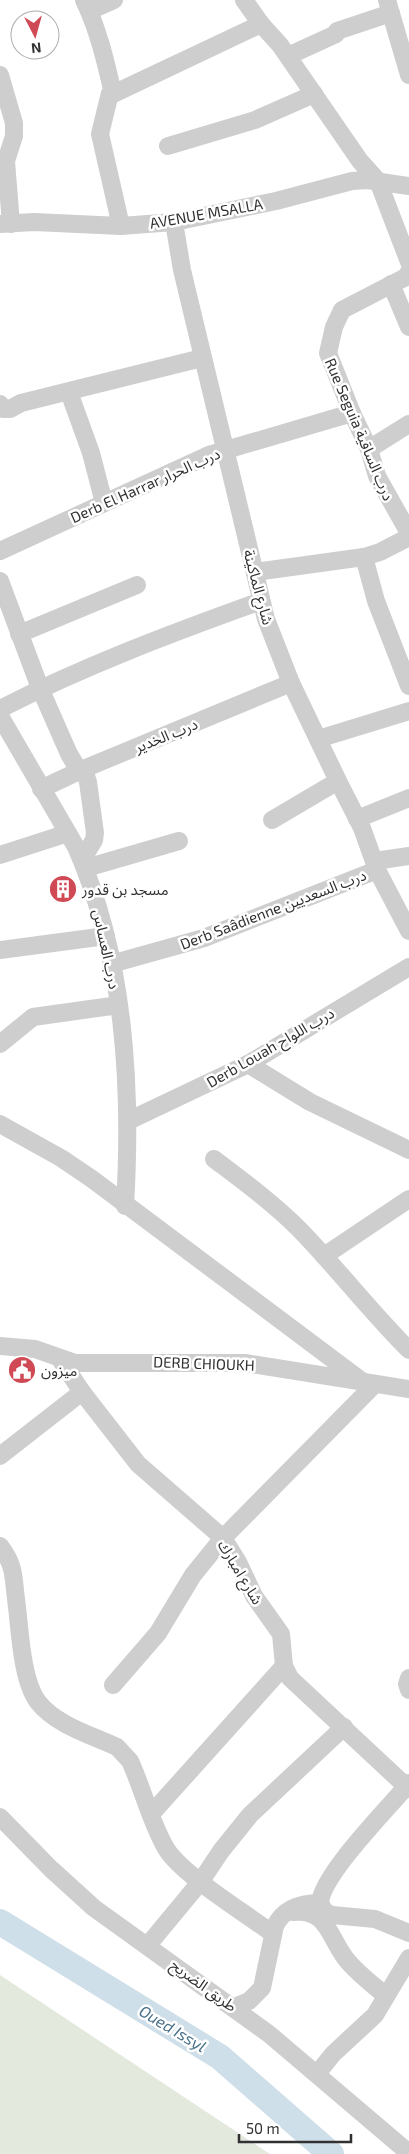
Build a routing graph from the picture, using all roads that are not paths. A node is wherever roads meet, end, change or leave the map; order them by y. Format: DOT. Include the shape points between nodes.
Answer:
graph roads {
  1 [pos="114,0"];
  2 [pos="244,0"];
  3 [pos="86,5"];
  4 [pos="389,7"];
  5 [pos="261,24"];
  6 [pos="288,56"];
  7 [pos="0,75"];
  8 [pos="409,76"];
  9 [pos="113,94"];
  10 [pos="314,94"];
  11 [pos="168,146"];
  12 [pos="378,181"];
  13 [pos="409,186"];
  14 [pos="174,222"];
  15 [pos="6,224"];
  16 [pos="121,226"];
  17 [pos="409,262"];
  18 [pos="409,272"];
  19 [pos="391,284"];
  20 [pos="409,327"];
  21 [pos="202,358"];
  22 [pos="69,392"];
  23 [pos="0,404"];
  24 [pos="352,413"];
  25 [pos="409,424"];
  26 [pos="226,449"];
  27 [pos="369,449"];
  28 [pos="104,503"];
  29 [pos="409,535"];
  30 [pos="0,551"];
  31 [pos="364,557"];
  32 [pos="254,572"];
  33 [pos="0,581"];
  34 [pos="137,584"];
  35 [pos="261,601"];
  36 [pos="19,634"];
  37 [pos="291,683"];
  38 [pos="409,686"];
  39 [pos="40,688"];
  40 [pos="0,709"];
  41 [pos="409,711"];
  42 [pos="0,716"];
  43 [pos="318,739"];
  44 [pos="81,770"];
  45 [pos="338,782"];
  46 [pos="41,789"];
  47 [pos="409,798"];
  48 [pos="357,819"];
  49 [pos="272,820"];
  50 [pos="68,833"];
  51 [pos="178,841"];
  52 [pos="0,855"];
  53 [pos="409,856"];
  54 [pos="84,864"];
  55 [pos="376,865"];
  56 [pos="409,931"];
  57 [pos="106,936"];
  58 [pos="0,950"];
  59 [pos="111,964"];
  60 [pos="409,967"];
  61 [pos="119,1006"];
  62 [pos="0,1044"];
  63 [pos="248,1064"];
  64 [pos="128,1121"];
  65 [pos="0,1124"];
  66 [pos="409,1150"];
  67 [pos="214,1159"];
  68 [pos="409,1199"];
  69 [pos="125,1206"];
  70 [pos="324,1256"];
  71 [pos="0,1346"];
  72 [pos="409,1350"];
  73 [pos="60,1359"];
  74 [pos="369,1383"];
  75 [pos="409,1389"];
  76 [pos="82,1392"];
  77 [pos="0,1456"];
  78 [pos="223,1538"];
  79 [pos="0,1546"];
  80 [pos="284,1666"];
  81 [pos="409,1678"];
  82 [pos="113,1685"];
  83 [pos="409,1690"];
  84 [pos="344,1727"];
  85 [pos="408,1786"];
  86 [pos="152,1813"];
  87 [pos="0,1817"];
  88 [pos="201,1881"];
  89 [pos="320,1903"];
  90 [pos="285,1913"];
  91 [pos="409,1933"];
  92 [pos="273,1934"];
  93 [pos="148,1945"];
  94 [pos="409,1958"];
  95 [pos="386,1996"];
  96 [pos="234,2007"];
  97 [pos="317,2074"];
  98 [pos="409,2154"];
  1 -- 3 [label="street"];
  2 -- 5 [label="street"];
  3 -- 9 [label="street" via="106,62"];
  4 -- 6 [label="street"];
  4 -- 8 [label="street"];
  5 -- 6 [label="street"];
  5 -- 9 [label="street"];
  6 -- 10 [label="street"];
  7 -- 15 [label="street" via="14,130 6,161"];
  9 -- 16 [label="street" via="110,93 100,134"];
  10 -- 11 [label="street" via="255,120"];
  10 -- 12 [label="street" via="360,161"];
  12 -- 13 [label="street, AVENUE MSALLA"];
  12 -- 14 [label="street, AVENUE MSALLA" via="352,181"];
  12 -- 17 [label="street"];
  14 -- 16 [label="street, AVENUE MSALLA"];
  14 -- 21 [label="street, شارع الماكينة"];
  15 -- 16 [label="street, AVENUE MSALLA"];
  18 -- 19 [label="street, Rue Seguia درب الساقية"];
  19 -- 20 [label="street"];
  19 -- 24 [label="street, Rue Seguia درب الساقية" via="342,310 334,327 328,353"];
  21 -- 22 [label="street"];
  21 -- 26 [label="street, شارع الماكينة"];
  22 -- 23 [label="street" via="21,403 10,409 3,409"];
  22 -- 28 [label="street"];
  24 -- 26 [label="street, Derb El Harrar درب الحرار"];
  24 -- 27 [label="street, Rue Seguia درب الساقية"];
  25 -- 27 [label="street"];
  26 -- 28 [label="street, Derb El Harrar درب الحرار"];
  26 -- 32 [label="street, شارع الماكينة"];
  27 -- 29 [label="street, Rue Seguia درب الساقية" via="381,486"];
  28 -- 30 [label="street, Derb El Harrar درب الحرار"];
  29 -- 31 [label="street" via="380,552"];
  31 -- 32 [label="street"];
  31 -- 38 [label="street" via="376,601"];
  32 -- 35 [label="street, شارع الماكينة"];
  33 -- 36 [label="street"];
  34 -- 36 [label="street"];
  35 -- 37 [label="street, شارع الماكينة"];
  35 -- 39 [label="street" via="154,639"];
  36 -- 39 [label="street"];
  37 -- 43 [label="street, شارع الماكينة"];
  37 -- 44 [label="street, درب الخدير"];
  39 -- 40 [label="street"];
  39 -- 44 [label="street" via="69,754"];
  41 -- 43 [label="street"];
  42 -- 46 [label="street, درب العساس"];
  43 -- 45 [label="street, شارع الماكينة"];
  44 -- 46 [label="street, درب الخدير"];
  44 -- 54 [label="street" via="88,782 95,834"];
  45 -- 48 [label="street, شارع الماكينة"];
  45 -- 49 [label="street"];
  46 -- 50 [label="street, درب العساس"];
  47 -- 48 [label="street"];
  48 -- 55 [label="street, شارع الماكينة"];
  50 -- 52 [label="street"];
  50 -- 54 [label="street, درب العساس"];
  51 -- 54 [label="street"];
  53 -- 55 [label="street, Derb Saâdienne درب السعديين"];
  54 -- 57 [label="street, درب العساس"];
  55 -- 56 [label="street, شارع الماكينة"];
  55 -- 59 [label="street, Derb Saâdienne درب السعديين" via="204,938"];
  57 -- 58 [label="street"];
  57 -- 59 [label="street, درب العساس"];
  59 -- 61 [label="street, درب العساس"];
  60 -- 63 [label="street, Derb Louah درب اللواح"];
  61 -- 62 [label="street" via="33,1017"];
  61 -- 64 [label="street, درب العساس" via="126,1062"];
  63 -- 64 [label="street, Derb Louah درب اللواح"];
  63 -- 66 [label="street" via="310,1102"];
  64 -- 69 [label="street, درب العساس"];
  65 -- 69 [label="street" via="61,1158"];
  67 -- 70 [label="street" via="279,1211"];
  68 -- 70 [label="street"];
  69 -- 74 [label="street"];
  70 -- 72 [label="street"];
  71 -- 73 [label="street, DERB CHIOUKH" via="35,1349"];
  73 -- 74 [label="street, DERB CHIOUKH" via="85,1364 245,1363"];
  73 -- 76 [label="street, شارع امبارك"];
  74 -- 75 [label="street, DERB CHIOUKH"];
  74 -- 78 [label="street"];
  76 -- 77 [label="street"];
  76 -- 78 [label="street, شارع امبارك" via="138,1464"];
  78 -- 80 [label="street, شارع امبارك" via="254,1596 281,1634"];
  78 -- 82 [label="street" via="194,1575 158,1633"];
  79 -- 86 [label="street" via="11,1561 25,1664 37,1701 56,1718 123,1753 134,1769"];
  80 -- 84 [label="street" via="290,1678"];
  80 -- 86 [label="street"];
  81 -- 83 [label="street"];
  84 -- 85 [label="street"];
  84 -- 88 [label="street" via="250,1815 220,1851"];
  85 -- 89 [label="street" via="356,1844 327,1885"];
  86 -- 88 [label="street" via="168,1850"];
  87 -- 93 [label="street, طريق الضريح" via="73,1890"];
  88 -- 92 [label="street"];
  88 -- 93 [label="street"];
  89 -- 90 [label="street" via="305,1903"];
  89 -- 91 [label="street" via="325,1912 332,1915 375,1919"];
  90 -- 92 [label="street" via="278,1920"];
  90 -- 95 [label="street" via="306,1911 320,1918 351,1965"];
  92 -- 96 [label="street" via="262,1988 249,2001"];
  93 -- 96 [label="street, طريق الضريح"];
  94 -- 95 [label="street"];
  95 -- 97 [label="street" via="375,2015 333,2054"];
  96 -- 97 [label="street, طريق الضريح"];
  97 -- 98 [label="street, طريق الضريح"];
}
